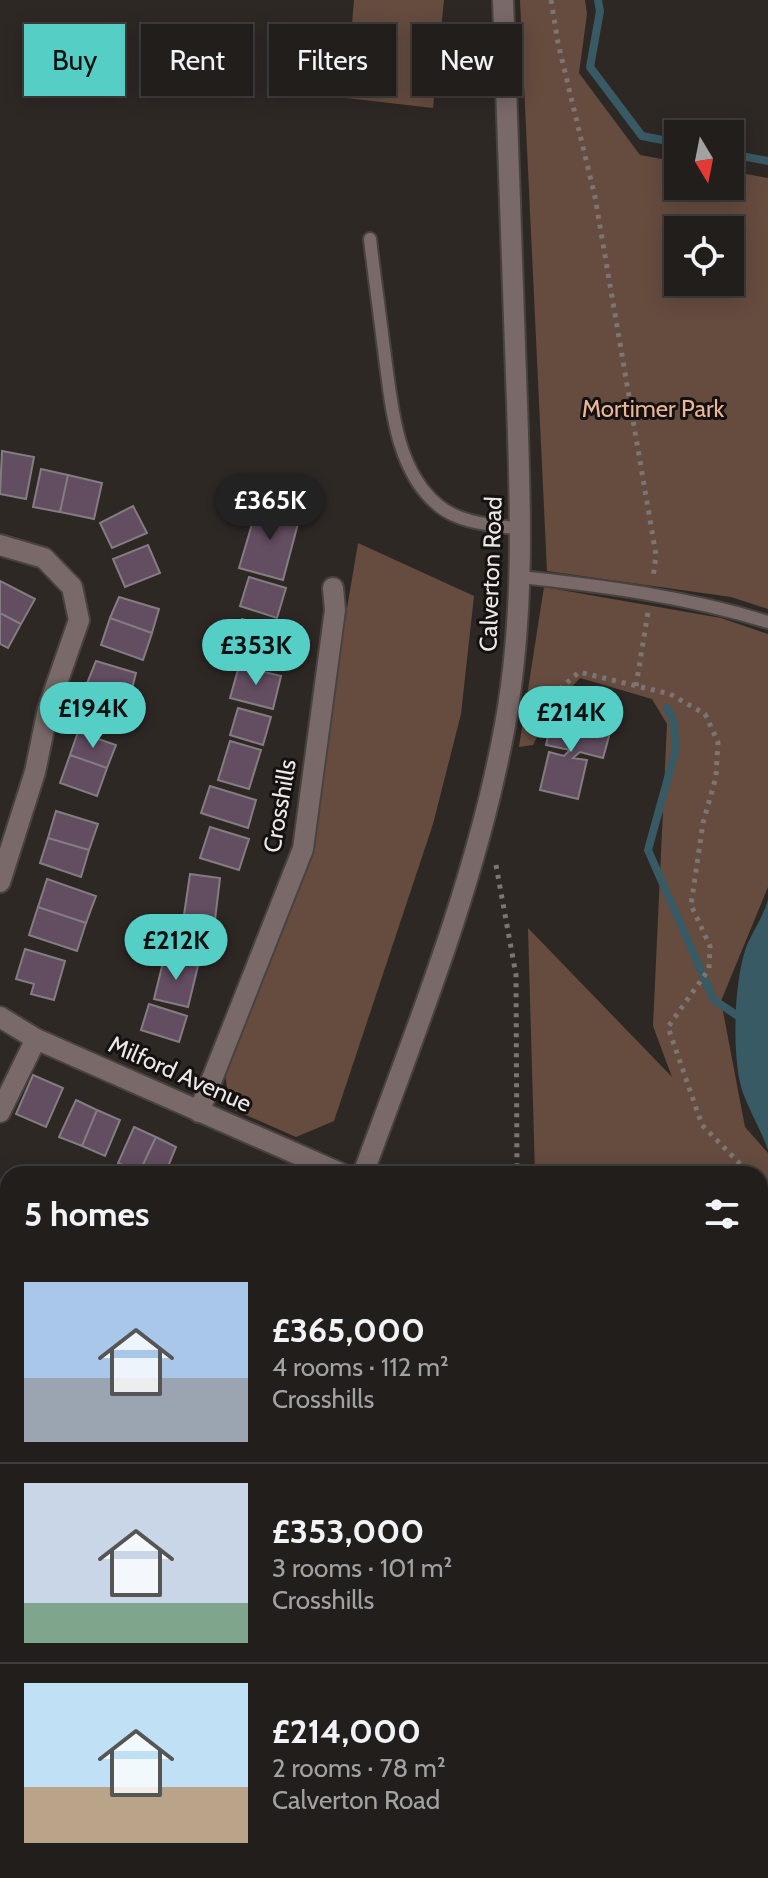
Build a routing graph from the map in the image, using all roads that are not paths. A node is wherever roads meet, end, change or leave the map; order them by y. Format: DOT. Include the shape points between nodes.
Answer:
graph roads {
  1 [pos="503,0"];
  2 [pos="370,239"];
  3 [pos="521,529"];
  4 [pos="0,545"];
  5 [pos="521,577"];
  6 [pos="333,588"];
  7 [pos="768,622"];
  8 [pos="0,882"];
  9 [pos="0,1017"];
  10 [pos="36,1039"];
  11 [pos="0,1112"];
  12 [pos="199,1112"];
  13 [pos="324,1166"];
  14 [pos="366,1166"];
  1 -- 3 [label="street, Calverton Road"];
  2 -- 3 [label="lane" via="394,418 411,470 442,509 465,519"];
  3 -- 5 [label="street, Calverton Road"];
  4 -- 8 [label="street" via="44,558 72,587 79,620"];
  5 -- 7 [label="lane" via="724,608"];
  5 -- 14 [label="street, Calverton Road" via="515,655 478,840"];
  6 -- 12 [label="street, Crosshills" via="335,610 303,849"];
  9 -- 10 [label="street, Milford Avenue"];
  10 -- 11 [label="street"];
  10 -- 12 [label="street, Milford Avenue"];
  12 -- 13 [label="street, Milford Avenue"];
}
